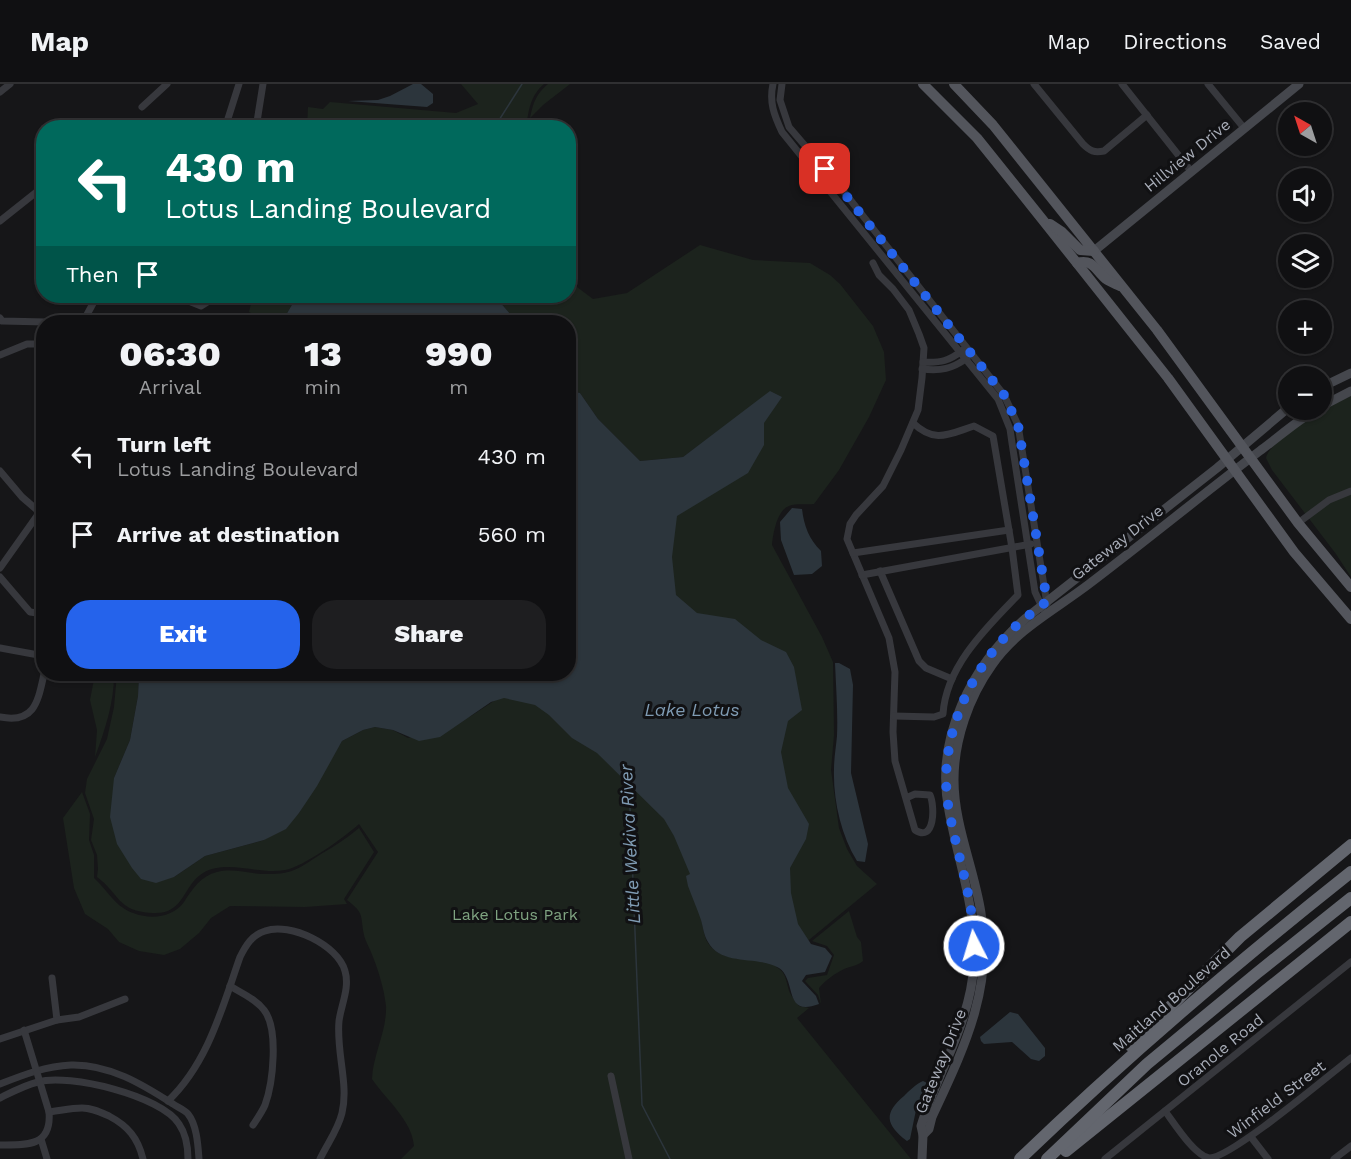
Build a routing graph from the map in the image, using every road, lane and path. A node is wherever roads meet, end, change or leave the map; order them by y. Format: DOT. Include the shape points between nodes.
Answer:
graph roads {
  1 [pos="10,84"];
  2 [pos="168,84"];
  3 [pos="239,84"];
  4 [pos="263,84"];
  5 [pos="773,84"];
  6 [pos="782,84"];
  7 [pos="923,84"];
  8 [pos="954,84"];
  9 [pos="1034,84"];
  10 [pos="1122,84"];
  11 [pos="1208,84"];
  12 [pos="1297,85"];
  13 [pos="0,92"];
  14 [pos="142,107"];
  15 [pos="1147,115"];
  16 [pos="228,120"];
  17 [pos="257,120"];
  18 [pos="1244,128"];
  19 [pos="1191,171"];
  20 [pos="36,192"];
  21 [pos="1042,219"];
  22 [pos="0,221"];
  23 [pos="1094,251"];
  24 [pos="873,263"];
  25 [pos="1077,263"];
  26 [pos="1123,288"];
  27 [pos="0,318"];
  28 [pos="36,322"];
  29 [pos="36,344"];
  30 [pos="967,347"];
  31 [pos="973,354"];
  32 [pos="0,355"];
  33 [pos="963,356"];
  34 [pos="923,365"];
  35 [pos="1351,373"];
  36 [pos="1332,382"];
  37 [pos="1351,391"];
  38 [pos="1332,401"];
  39 [pos="1278,416"];
  40 [pos="1302,420"];
  41 [pos="913,423"];
  42 [pos="1242,446"];
  43 [pos="1251,458"];
  44 [pos="1226,459"];
  45 [pos="1234,470"];
  46 [pos="0,471"];
  47 [pos="1351,490"];
  48 [pos="36,510"];
  49 [pos="36,521"];
  50 [pos="1298,523"];
  51 [pos="1009,530"];
  52 [pos="1127,539"];
  53 [pos="1037,543"];
  54 [pos="1027,545"];
  55 [pos="1012,548"];
  56 [pos="1134,548"];
  57 [pos="853,553"];
  58 [pos="0,568"];
  59 [pos="880,571"];
  60 [pos="862,575"];
  61 [pos="0,577"];
  62 [pos="1351,587"];
  63 [pos="1045,607"];
  64 [pos="36,613"];
  65 [pos="1351,619"];
  66 [pos="0,648"];
  67 [pos="36,655"];
  68 [pos="952,679"];
  69 [pos="42,681"];
  70 [pos="894,716"];
  71 [pos="0,717"];
  72 [pos="906,798"];
  73 [pos="1351,845"];
  74 [pos="1351,872"];
  75 [pos="1351,898"];
  76 [pos="1351,922"];
  77 [pos="1351,962"];
  78 [pos="52,978"];
  79 [pos="230,986"];
  80 [pos="125,999"];
  81 [pos="57,1020"];
  82 [pos="24,1030"];
  83 [pos="0,1039"];
  84 [pos="1351,1058"];
  85 [pos="37,1071"];
  86 [pos="611,1076"];
  87 [pos="40,1081"];
  88 [pos="0,1084"];
  89 [pos="0,1098"];
  90 [pos="168,1101"];
  91 [pos="1165,1111"];
  92 [pos="48,1112"];
  93 [pos="253,1125"];
  94 [pos="1053,1127"];
  95 [pos="1251,1137"];
  96 [pos="41,1139"];
  97 [pos="0,1145"];
  98 [pos="1351,1146"];
  99 [pos="47,1159"];
  100 [pos="143,1159"];
  101 [pos="188,1159"];
  102 [pos="199,1159"];
  103 [pos="320,1159"];
  104 [pos="629,1159"];
  105 [pos="922,1159"];
  106 [pos="1020,1159"];
  107 [pos="1047,1159"];
  108 [pos="1056,1159"];
  109 [pos="1105,1159"];
  110 [pos="1268,1159"];
  111 [pos="1334,1159"];
  1 -- 13 [label="street"];
  2 -- 14 [label="street"];
  3 -- 16 [label="street"];
  4 -- 17 [label="street"];
  5 -- 33 [label="street" via="770,101 782,132"];
  6 -- 30 [label="street" via="780,100 789,127"];
  7 -- 21 [label="main road" via="977,138"];
  8 -- 23 [label="main road" via="993,125"];
  9 -- 15 [label="street" via="1083,144 1096,153 1104,151"];
  10 -- 15 [label="street"];
  11 -- 18 [label="street"];
  12 -- 18 [label="street, Hillview Drive"];
  15 -- 19 [label="street"];
  18 -- 19 [label="street, Hillview Drive"];
  19 -- 23 [label="street, Hillview Drive"];
  20 -- 22 [label="street"];
  21 -- 23 [label="main road" via="1080,250"];
  21 -- 25 [label="main road"];
  23 -- 26 [label="main road"];
  24 -- 34 [label="street" via="909,310 924,348"];
  25 -- 26 [label="main road" via="1090,263 1107,280"];
  25 -- 44 [label="main road"];
  26 -- 42 [label="main road"];
  27 -- 28 [label="street"];
  29 -- 32 [label="street"];
  30 -- 31 [label="street"];
  30 -- 33 [label="street"];
  31 -- 33 [label="street"];
  31 -- 53 [label="street" via="1004,395 1018,425"];
  33 -- 34 [label="street" via="935,370"];
  33 -- 54 [label="street" via="998,399 1010,429"];
  34 -- 41 [label="street"];
  35 -- 36 [label="street"];
  37 -- 38 [label="street"];
  39 -- 42 [label="street, Gateway Drive"];
  40 -- 43 [label="street, Gateway Drive"];
  41 -- 51 [label="street" via="935,436 974,426 993,436"];
  41 -- 57 [label="street" via="883,486 850,524 847,539"];
  42 -- 43 [label="main road"];
  42 -- 44 [label="street, Gateway Drive"];
  43 -- 45 [label="street, Gateway Drive"];
  43 -- 50 [label="main road"];
  44 -- 45 [label="main road"];
  44 -- 52 [label="street, Gateway Drive"];
  45 -- 56 [label="street, Gateway Drive"];
  45 -- 65 [label="main road" via="1294,552"];
  46 -- 48 [label="street"];
  47 -- 50 [label="street" via="1329,500"];
  49 -- 58 [label="street"];
  50 -- 62 [label="main road"];
  51 -- 55 [label="street"];
  51 -- 57 [label="street"];
  52 -- 56 [label="street"];
  52 -- 63 [label="street, Gateway Drive"];
  53 -- 54 [label="street"];
  53 -- 63 [label="street"];
  54 -- 55 [label="street"];
  54 -- 63 [label="street" via="1035,592"];
  55 -- 59 [label="street"];
  55 -- 68 [label="street" via="1018,595 971,646"];
  56 -- 63 [label="street, Gateway Drive" via="1065,602"];
  57 -- 60 [label="street"];
  59 -- 60 [label="street"];
  59 -- 68 [label="street" via="919,661"];
  60 -- 70 [label="street" via="889,638 895,672"];
  61 -- 64 [label="street" via="30,612"];
  63 -- 105 [label="street, Gateway Drive" via="993,664 977,689 956,753 955,809 981,913 984,967 970,1032 957,1049 929,1129 923,1136"];
  66 -- 67 [label="street"];
  68 -- 70 [label="street" via="943,714"];
  69 -- 71 [label="street" via="35,707 29,713"];
  70 -- 72 [label="street" via="895,761"];
  72 -- 72 [label="street" via="930,795 933,808 929,831 915,830"];
  73 -- 94 [label="highway" via="1240,937"];
  74 -- 94 [label="highway, Maitland Boulevard" via="1176,1014"];
  75 -- 107 [label="highway, Maitland Boulevard" via="1147,1064"];
  76 -- 108 [label="highway"];
  77 -- 91 [label="street, Oranole Road"];
  78 -- 81 [label="street"];
  79 -- 90 [label="street" via="207,1048"];
  79 -- 93 [label="street" via="264,1010 273,1034 265,1106"];
  79 -- 103 [label="street" via="247,943 265,931 294,931 312,938 340,961 346,986 339,1020 344,1097 338,1125"];
  80 -- 81 [label="street" via="79,1017"];
  81 -- 82 [label="street"];
  82 -- 83 [label="street"];
  82 -- 85 [label="street"];
  84 -- 95 [label="street, Winfield Street"];
  85 -- 87 [label="street"];
  85 -- 88 [label="street"];
  85 -- 90 [label="street" via="68,1065 90,1066 123,1075"];
  86 -- 104 [label="street"];
  87 -- 89 [label="street"];
  87 -- 92 [label="street"];
  87 -- 101 [label="street" via="117,1089 160,1108 178,1122 185,1135"];
  90 -- 102 [label="street" via="188,1114"];
  91 -- 95 [label="street, Winfield Street" via="1194,1148 1210,1158 1223,1155"];
  91 -- 109 [label="street, Oranole Road"];
  92 -- 96 [label="street" via="50,1124"];
  92 -- 100 [label="street" via="96,1110 124,1124 141,1147"];
  94 -- 106 [label="highway, Maitland Boulevard"];
  95 -- 110 [label="street"];
  96 -- 97 [label="street" via="23,1145"];
  96 -- 99 [label="street"];
  98 -- 111 [label="street"];
}
